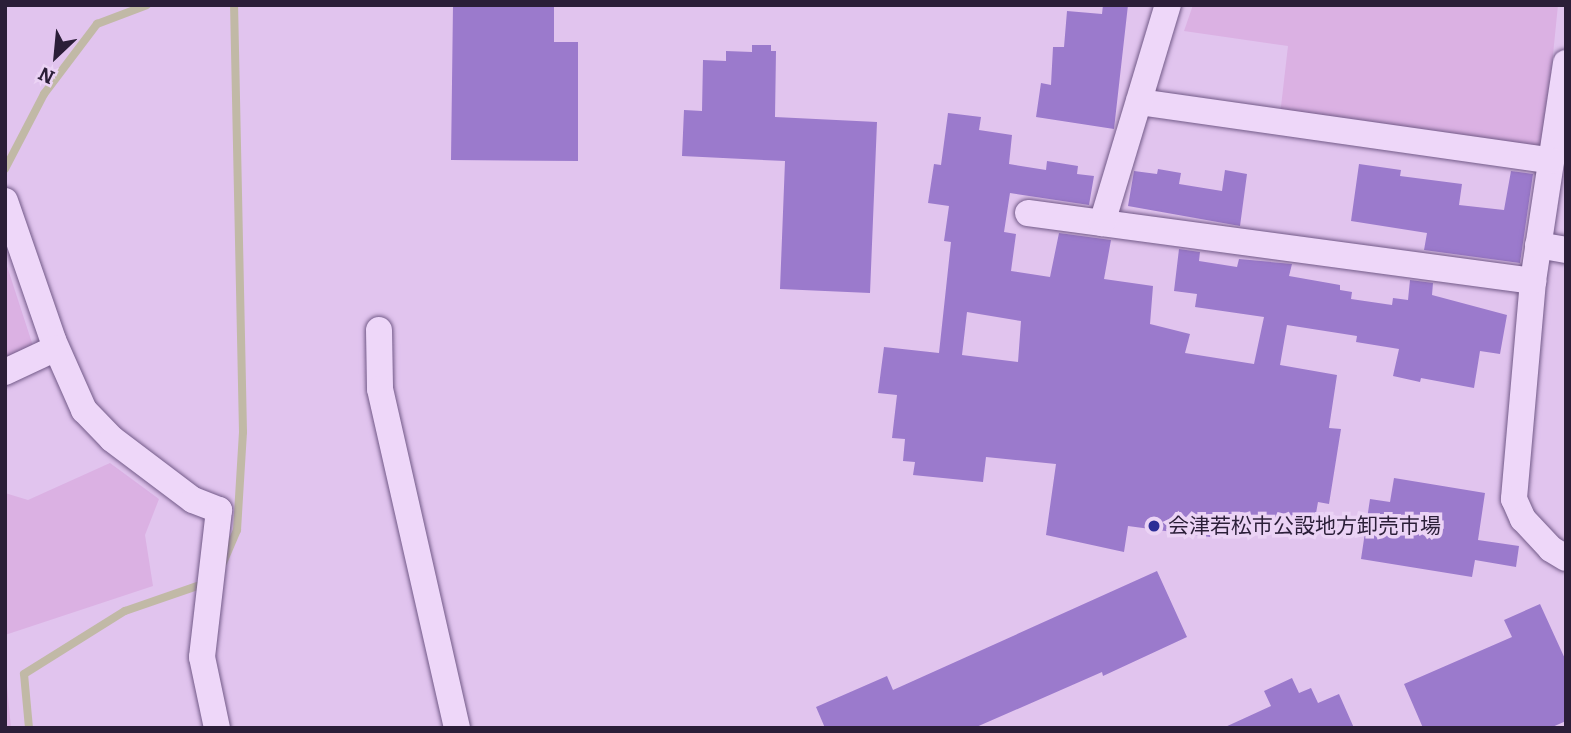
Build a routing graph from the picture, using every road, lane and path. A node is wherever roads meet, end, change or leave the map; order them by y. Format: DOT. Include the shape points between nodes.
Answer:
graph roads {
  1 [pos="1168,5"];
  2 [pos="1565,68"];
  3 [pos="1139,102"];
  4 [pos="1551,161"];
  5 [pos="5,201"];
  6 [pos="1028,213"];
  7 [pos="1102,223"];
  8 [pos="1538,245"];
  9 [pos="1566,250"];
  10 [pos="1533,281"];
  11 [pos="379,330"];
  12 [pos="56,348"];
  13 [pos="5,372"];
  14 [pos="1566,558"];
  15 [pos="217,728"];
  16 [pos="457,728"];
  1 -- 3 [label="street"];
  2 -- 4 [label="street"];
  3 -- 4 [label="street"];
  3 -- 7 [label="street"];
  4 -- 8 [label="street"];
  5 -- 12 [label="street"];
  6 -- 7 [label="street"];
  7 -- 10 [label="street"];
  8 -- 9 [label="street"];
  8 -- 10 [label="street"];
  10 -- 14 [label="street" via="1514,499 1524,519 1550,549"];
  11 -- 16 [label="street" via="380,389"];
  12 -- 13 [label="street"];
  12 -- 15 [label="street" via="85,410 112,439 192,500 219,510 202,657"];
}
